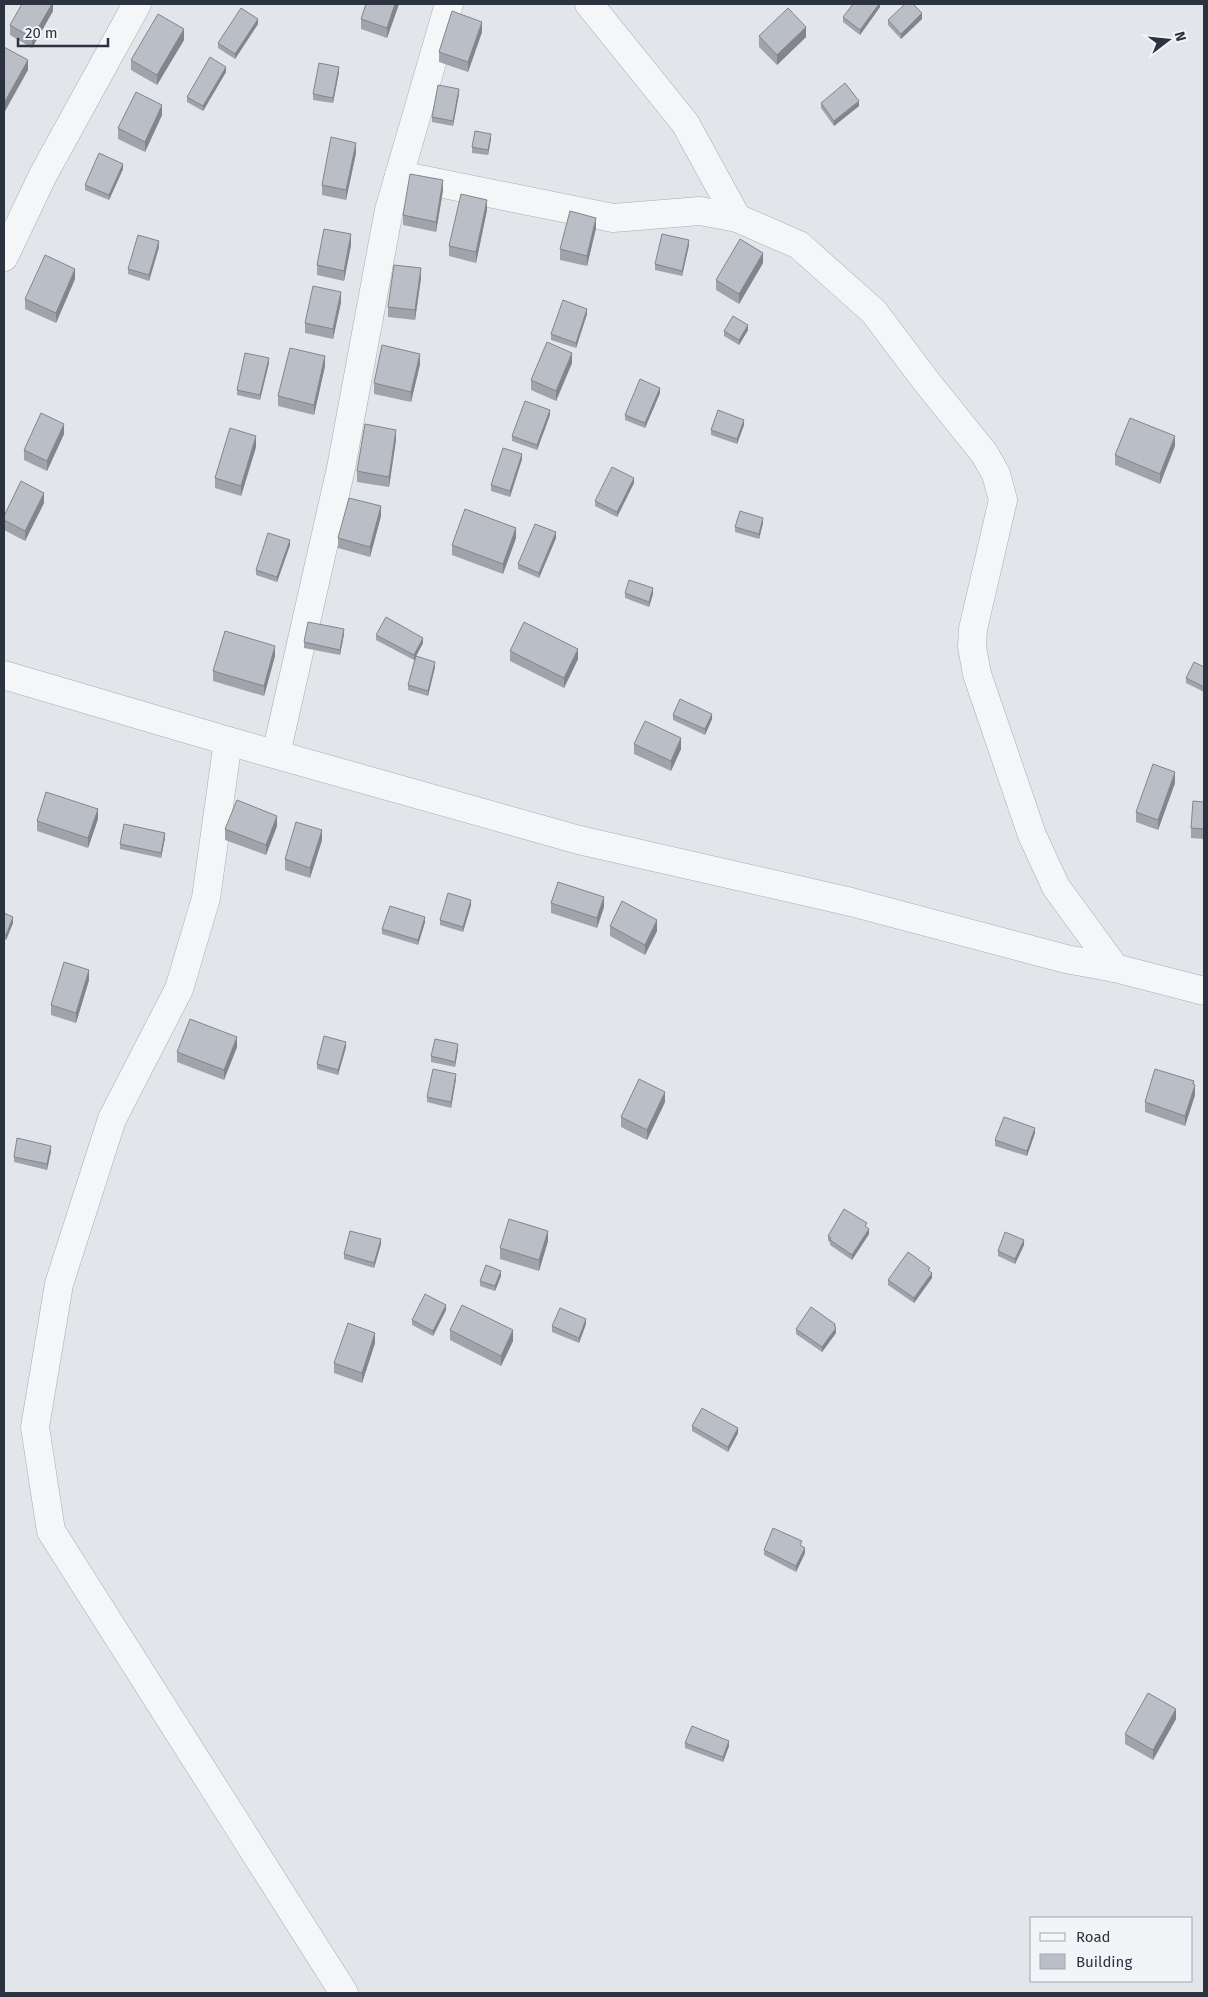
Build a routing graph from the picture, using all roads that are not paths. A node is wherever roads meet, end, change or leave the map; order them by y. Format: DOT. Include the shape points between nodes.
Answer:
graph roads {
  1 [pos="137,4"];
  2 [pos="449,4"];
  3 [pos="589,4"];
  4 [pos="399,175"];
  5 [pos="737,218"];
  6 [pos="4,258"];
  7 [pos="4,675"];
  8 [pos="228,741"];
  9 [pos="276,754"];
  10 [pos="1115,968"];
  11 [pos="1204,991"];
  12 [pos="344,1993"];
  1 -- 6 [label="street" via="47,167"];
  2 -- 4 [label="street"];
  3 -- 5 [label="street" via="685,123"];
  4 -- 5 [label="street" via="613,218 700,211"];
  4 -- 9 [label="street" via="389,210 341,468"];
  5 -- 10 [label="street" via="799,245 874,312 984,453 996,474 1003,500 973,629 972,647 977,674 1032,835 1056,887"];
  7 -- 8 [label="street"];
  8 -- 9 [label="street"];
  8 -- 12 [label="street" via="206,898 179,989 112,1119 59,1284 35,1427 51,1531"];
  9 -- 10 [label="street" via="579,840 851,902 1066,959"];
  10 -- 11 [label="street"];
}
